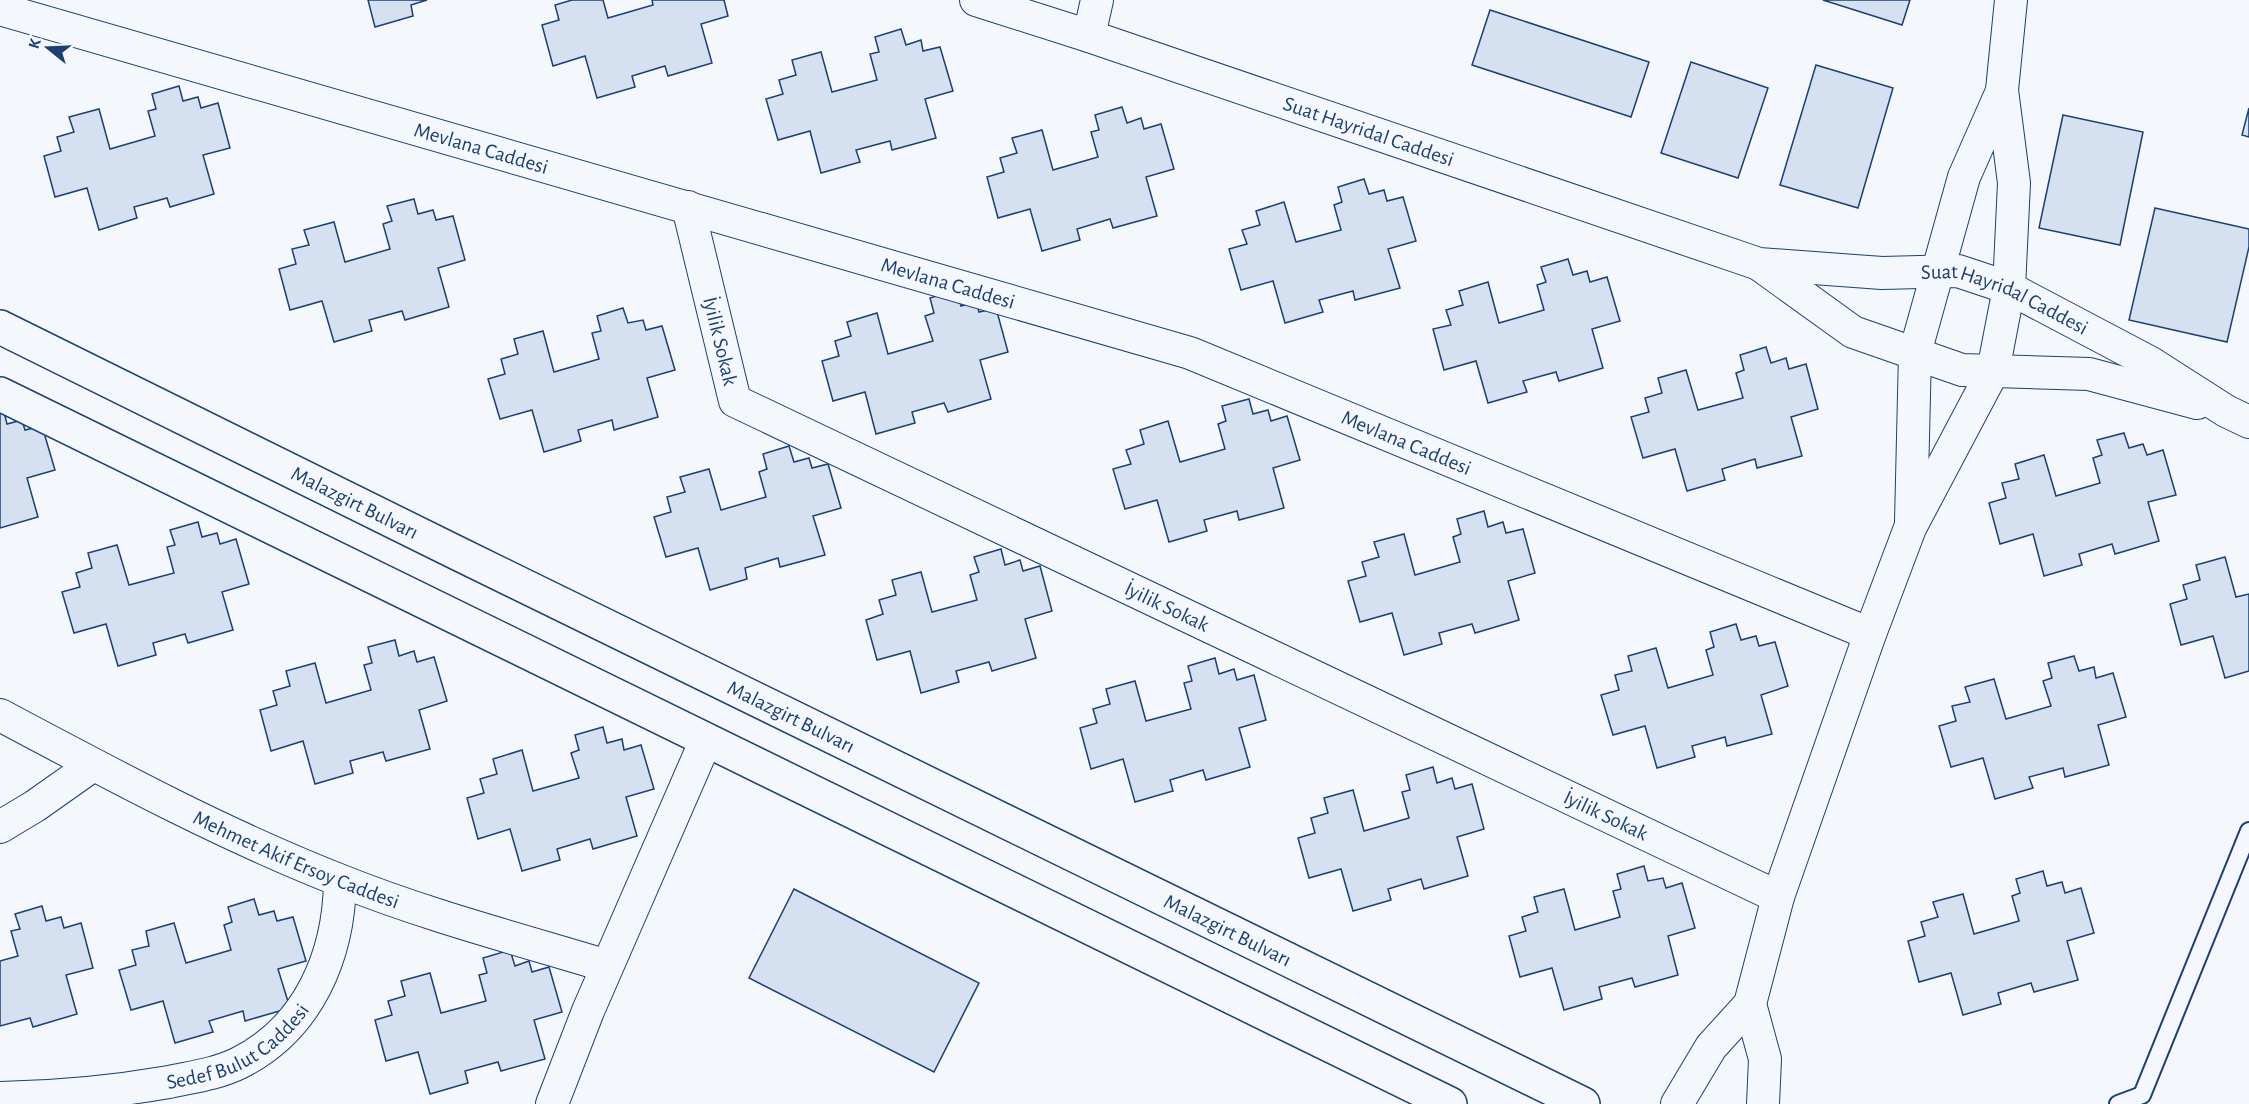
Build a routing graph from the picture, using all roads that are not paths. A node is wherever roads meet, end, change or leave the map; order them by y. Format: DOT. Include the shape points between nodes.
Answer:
graph roads {
  1 [pos="976,0"];
  2 [pos="1097,0"];
  3 [pos="2011,0"];
  4 [pos="0,9"];
  5 [pos="1089,36"];
  6 [pos="2002,90"];
  7 [pos="688,207"];
  8 [pos="1759,264"];
  9 [pos="1936,272"];
  10 [pos="2009,288"];
  11 [pos="0,327"];
  12 [pos="1915,353"];
  13 [pos="1993,371"];
  14 [pos="0,394"];
  15 [pos="2238,417"];
  16 [pos="1910,528"];
  17 [pos="1870,634"];
  18 [pos="0,715"];
  19 [pos="706,740"];
  20 [pos="93,765"];
  21 [pos="0,827"];
  22 [pos="2249,831"];
  23 [pos="340,881"];
  24 [pos="1778,897"];
  25 [pos="608,966"];
  26 [pos="1750,1004"];
  27 [pos="0,1098"];
  28 [pos="552,1104"];
  29 [pos="1450,1104"];
  30 [pos="1583,1104"];
  31 [pos="1677,1104"];
  32 [pos="1764,1104"];
  33 [pos="2118,1104"];
  1 -- 5 [label="street, Suat Hayridal Caddesi"];
  2 -- 5 [label="street"];
  3 -- 6 [label="street"];
  4 -- 7 [label="street, Mevlana Caddesi"];
  5 -- 8 [label="street, Suat Hayridal Caddesi"];
  6 -- 9 [label="street" via="1964,177"];
  6 -- 10 [label="street" via="2014,183"];
  7 -- 17 [label="street, Mevlana Caddesi" via="1190,352"];
  7 -- 24 [label="street, İyilik Sokak" via="735,401"];
  8 -- 9 [label="street, Suat Hayridal Caddesi" via="1882,273"];
  8 -- 12 [label="street, Suat Hayridal Caddesi" via="1853,332"];
  9 -- 10 [label="street, Suat Hayridal Caddesi" via="1958,271"];
  9 -- 12 [label="street"];
  10 -- 13 [label="street"];
  10 -- 15 [label="street, Suat Hayridal Caddesi" via="2151,363"];
  11 -- 30 [label="highway, Malazgirt Bulvarı"];
  12 -- 13 [label="street, Suat Hayridal Caddesi" via="1962,370"];
  12 -- 16 [label="street"];
  13 -- 15 [label="street, Suat Hayridal Caddesi" via="2089,374"];
  13 -- 16 [label="street"];
  14 -- 19 [label="highway"];
  16 -- 17 [label="street"];
  17 -- 24 [label="street"];
  18 -- 20 [label="street, Mehmet Akif Ersoy Caddesi"];
  19 -- 25 [label="street"];
  19 -- 29 [label="highway"];
  20 -- 21 [label="street"];
  20 -- 23 [label="street, Mehmet Akif Ersoy Caddesi" via="214,827"];
  22 -- 33 [label="lane" via="2142,1095"];
  23 -- 25 [label="street, Mehmet Akif Ersoy Caddesi"];
  23 -- 27 [label="street, Sedef Bulut Caddesi" via="340,909 326,965 298,1015 256,1054 218,1072 130,1089 62,1097"];
  24 -- 26 [label="street"];
  25 -- 28 [label="street"];
  26 -- 31 [label="street" via="1711,1047"];
  26 -- 32 [label="street" via="1765,1059"];
}
